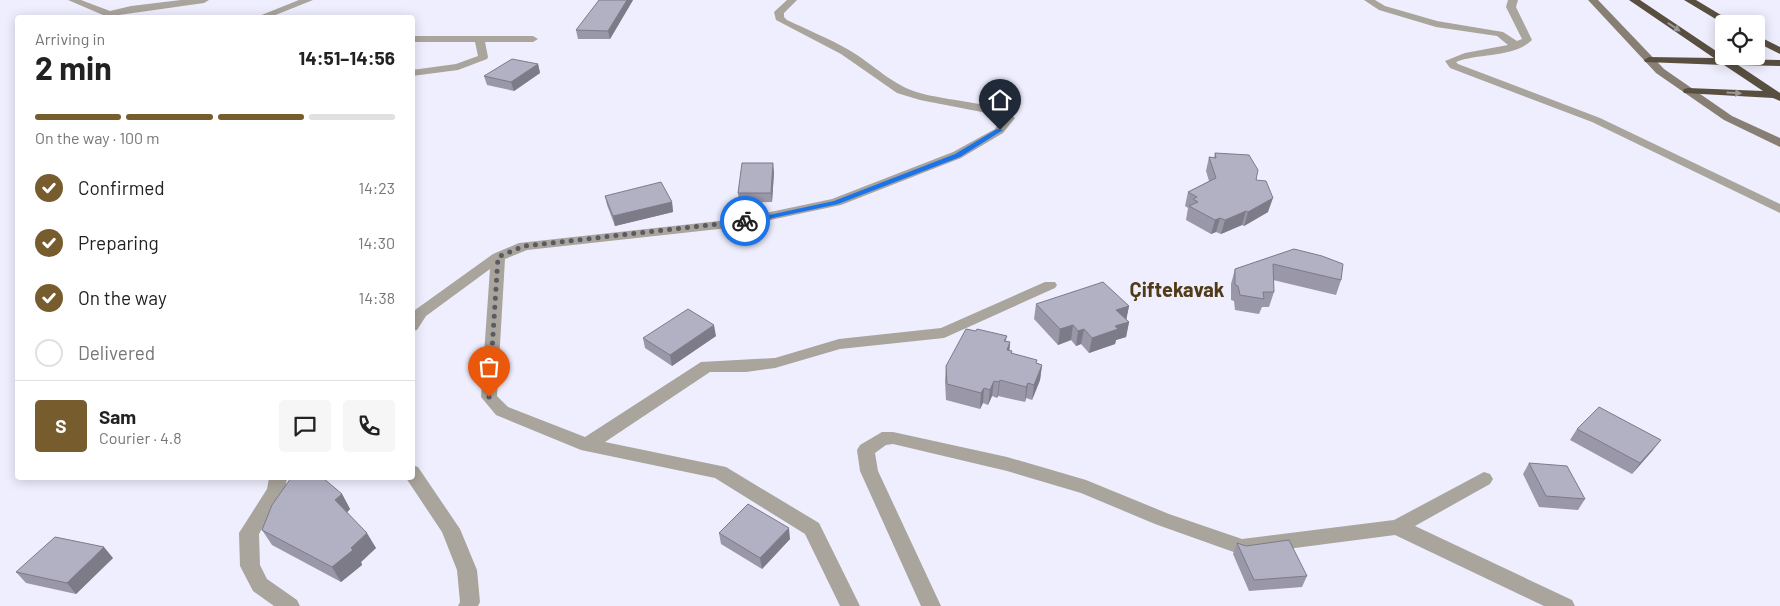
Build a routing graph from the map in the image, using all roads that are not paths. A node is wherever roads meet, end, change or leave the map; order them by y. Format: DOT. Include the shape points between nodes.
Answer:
graph roads {
  1 [pos="73,0"];
  2 [pos="204,0"];
  3 [pos="308,0"];
  4 [pos="792,0"];
  5 [pos="1369,0"];
  6 [pos="1513,0"];
  7 [pos="1593,0"];
  8 [pos="1634,0"];
  9 [pos="1689,0"];
  10 [pos="111,15"];
  11 [pos="116,15"];
  12 [pos="266,15"];
  13 [pos="1715,15"];
  14 [pos="480,39"];
  15 [pos="533,39"];
  16 [pos="415,40"];
  17 [pos="1765,43"];
  18 [pos="1517,46"];
  19 [pos="1780,51"];
  20 [pos="1715,54"];
  21 [pos="1650,60"];
  22 [pos="1715,62"];
  23 [pos="1765,63"];
  24 [pos="1780,63"];
  25 [pos="1732,65"];
  26 [pos="415,73"];
  27 [pos="1688,91"];
  28 [pos="1779,96"];
  29 [pos="1780,143"];
  30 [pos="1780,208"];
  31 [pos="498,257"];
  32 [pos="1050,285"];
  33 [pos="415,321"];
  34 [pos="587,444"];
  35 [pos="415,476"];
  36 [pos="1484,479"];
  37 [pos="278,480"];
  38 [pos="1397,527"];
  39 [pos="290,606"];
  40 [pos="468,606"];
  41 [pos="850,606"];
  42 [pos="931,606"];
  43 [pos="1565,606"];
  1 -- 10 [label="street"];
  2 -- 11 [label="street" via="130,9"];
  3 -- 12 [label="street"];
  4 -- 31 [label="street" via="779,12 784,22 845,52 900,91 988,110 1009,118 1000,130 957,156 836,202 738,223 524,246"];
  5 -- 18 [label="street" via="1382,8 1436,24 1500,34"];
  6 -- 18 [label="street" via="1511,7 1527,40"];
  7 -- 21 [label="main road"];
  8 -- 20 [label="highway, one-way"];
  9 -- 13 [label="highway"];
  14 -- 15 [label="street"];
  14 -- 16 [label="street"];
  14 -- 26 [label="street" via="483,57 458,67"];
  17 -- 19 [label="highway"];
  18 -- 30 [label="street" via="1460,56 1450,61 1454,66 1484,79 1596,120"];
  21 -- 22 [label="highway"];
  21 -- 27 [label="main road"];
  23 -- 24 [label="highway"];
  25 -- 28 [label="highway"];
  27 -- 28 [label="highway, one-way"];
  27 -- 29 [label="main road" via="1728,118"];
  31 -- 33 [label="street" via="420,313"];
  31 -- 34 [label="street" via="489,397 502,411"];
  32 -- 34 [label="street" via="944,333 839,344 775,363 708,366"];
  34 -- 41 [label="street" via="720,472 729,477 812,529"];
  35 -- 40 [label="street" via="450,529 467,570"];
  36 -- 38 [label="street"];
  37 -- 39 [label="street" via="276,490 249,533 250,566 260,585"];
  38 -- 42 [label="street" via="1242,547 1162,520 1086,487 1007,464 894,438 882,439 866,450 869,471"];
  38 -- 43 [label="street"];
}
